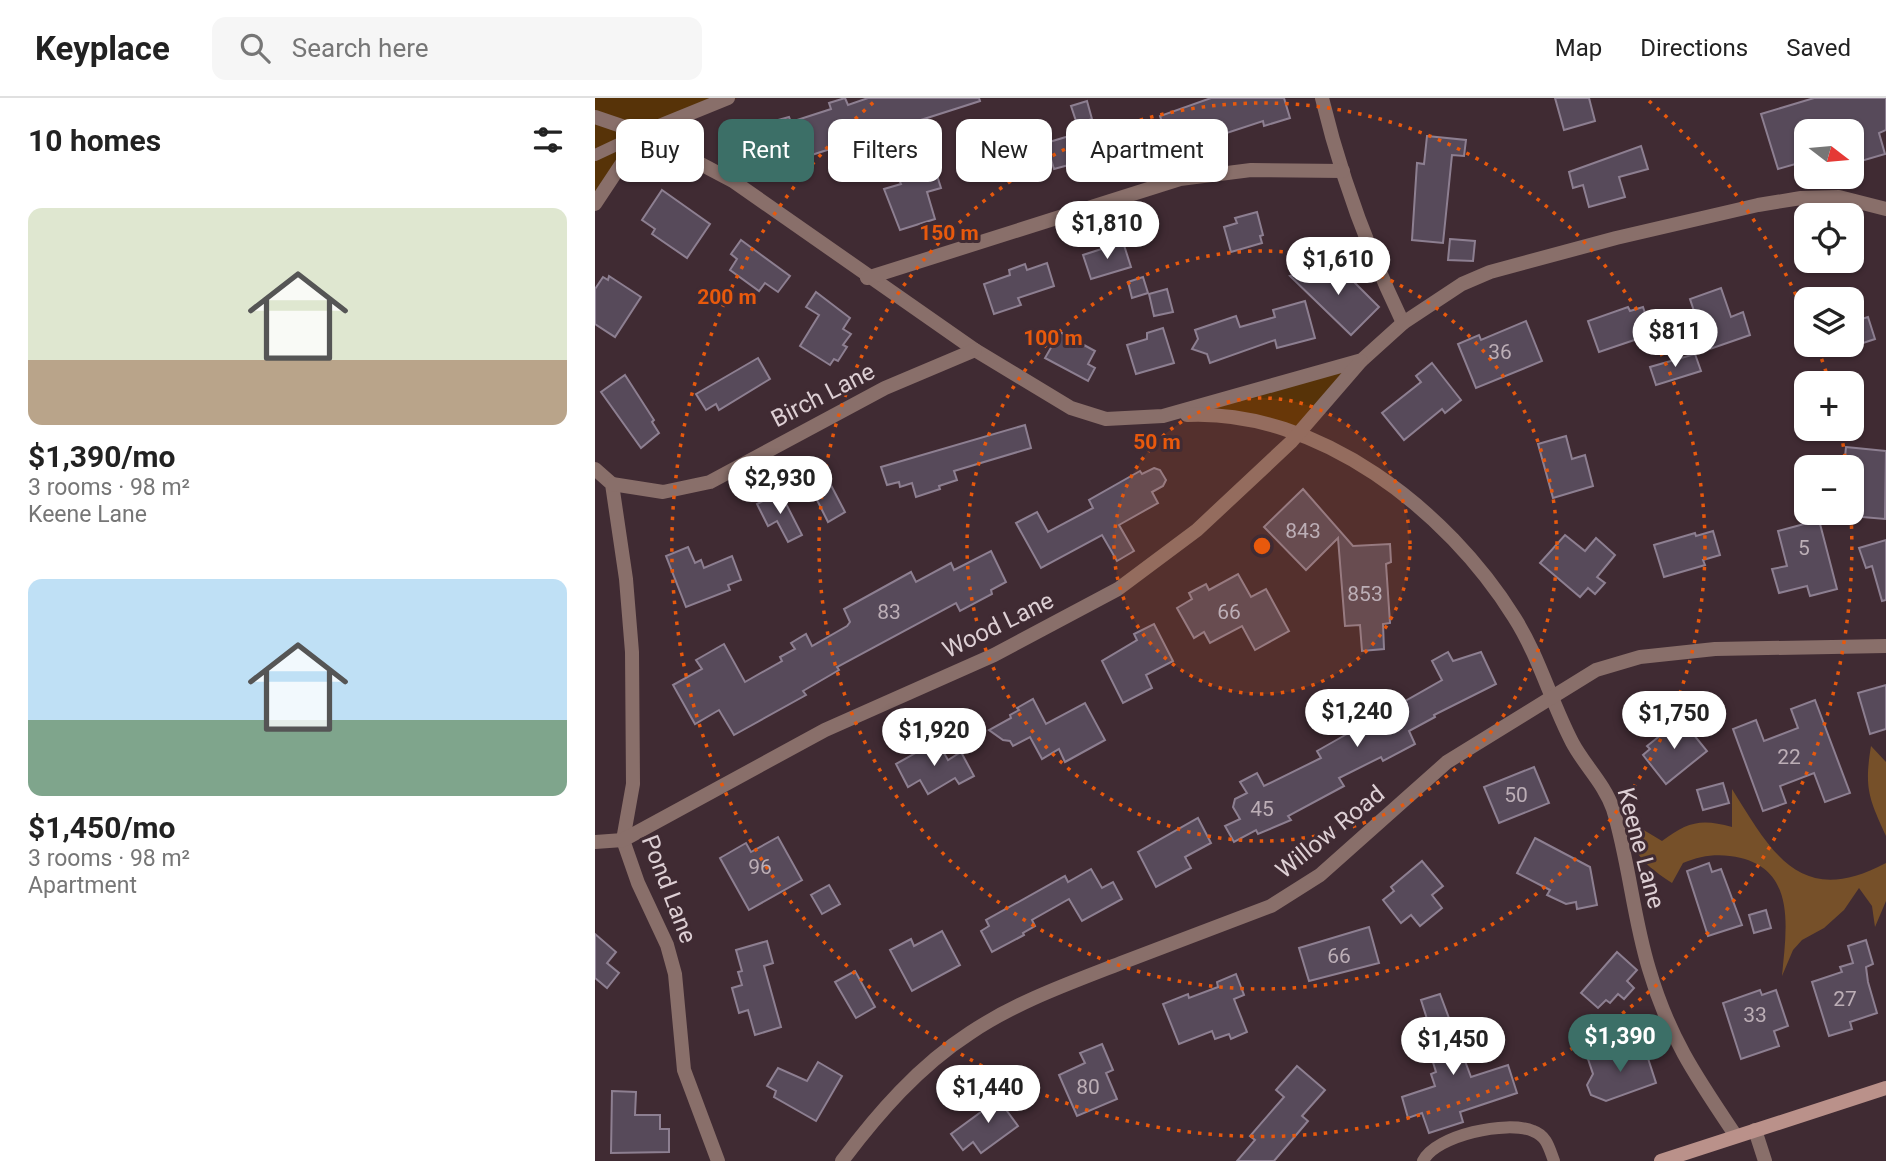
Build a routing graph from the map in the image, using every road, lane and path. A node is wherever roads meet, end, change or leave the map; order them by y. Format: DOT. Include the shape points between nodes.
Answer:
graph roads {
  1 [pos="728,98"];
  2 [pos="1322,98"];
  3 [pos="595,117"];
  4 [pos="675,119"];
  5 [pos="616,124"];
  6 [pos="616,145"];
  7 [pos="595,155"];
  8 [pos="704,165"];
  9 [pos="1343,171"];
  10 [pos="616,172"];
  11 [pos="595,204"];
  12 [pos="1886,209"];
  13 [pos="867,278"];
  14 [pos="1403,323"];
  15 [pos="975,350"];
  16 [pos="1361,359"];
  17 [pos="1163,416"];
  18 [pos="1297,434"];
  19 [pos="595,469"];
  20 [pos="612,484"];
  21 [pos="1886,646"];
  22 [pos="1552,696"];
  23 [pos="623,841"];
  24 [pos="595,842"];
  25 [pos="1886,1088"];
  26 [pos="1755,1130"];
  27 [pos="1736,1136"];
  28 [pos="717,1161"];
  29 [pos="842,1161"];
  30 [pos="1423,1161"];
  31 [pos="1554,1161"];
  32 [pos="1661,1161"];
  33 [pos="1765,1161"];
  1 -- 4 [label="street"];
  2 -- 9 [label="street"];
  3 -- 5 [label="street"];
  6 -- 7 [label="lane"];
  8 -- 13 [label="street" via="733,181"];
  9 -- 13 [label="street" via="1251,170 1180,179"];
  9 -- 14 [label="street" via="1370,254"];
  10 -- 11 [label="street"];
  12 -- 14 [label="street, Wood Lane" via="1839,197 1801,198 1629,234 1490,272 1462,284"];
  13 -- 15 [label="street"];
  14 -- 16 [label="street, Wood Lane"];
  15 -- 17 [label="street" via="1071,408 1106,419"];
  15 -- 20 [label="street, Birch Lane" via="885,388 710,482 663,492"];
  16 -- 17 [label="street"];
  16 -- 18 [label="street, Wood Lane"];
  17 -- 18 [label="street, Keene Lane" via="1221,416"];
  18 -- 22 [label="street, Keene Lane" via="1372,472 1443,531 1515,618"];
  18 -- 23 [label="street, Wood Lane" via="1197,530 1118,589 994,655 825,730"];
  19 -- 20 [label="street"];
  20 -- 23 [label="street, Pond Lane" via="627,579 632,652 633,784"];
  21 -- 22 [label="street, Willow Road" via="1715,649 1640,657 1596,670"];
  22 -- 27 [label="street, Keene Lane" via="1572,744 1612,808 1648,967 1677,1046"];
  22 -- 29 [label="street, Willow Road" via="1447,762 1320,875 1292,894 1080,979 969,1033 912,1080 871,1122"];
  23 -- 24 [label="street, Wood Lane"];
  23 -- 28 [label="street, Pond Lane" via="667,945 675,974 684,1070"];
  25 -- 26 [label="street"];
  26 -- 27 [label="street"];
  26 -- 33 [label="street"];
  27 -- 32 [label="street"];
  30 -- 31 [label="lane" via="1442,1142 1506,1127 1533,1130 1546,1139"];
}
